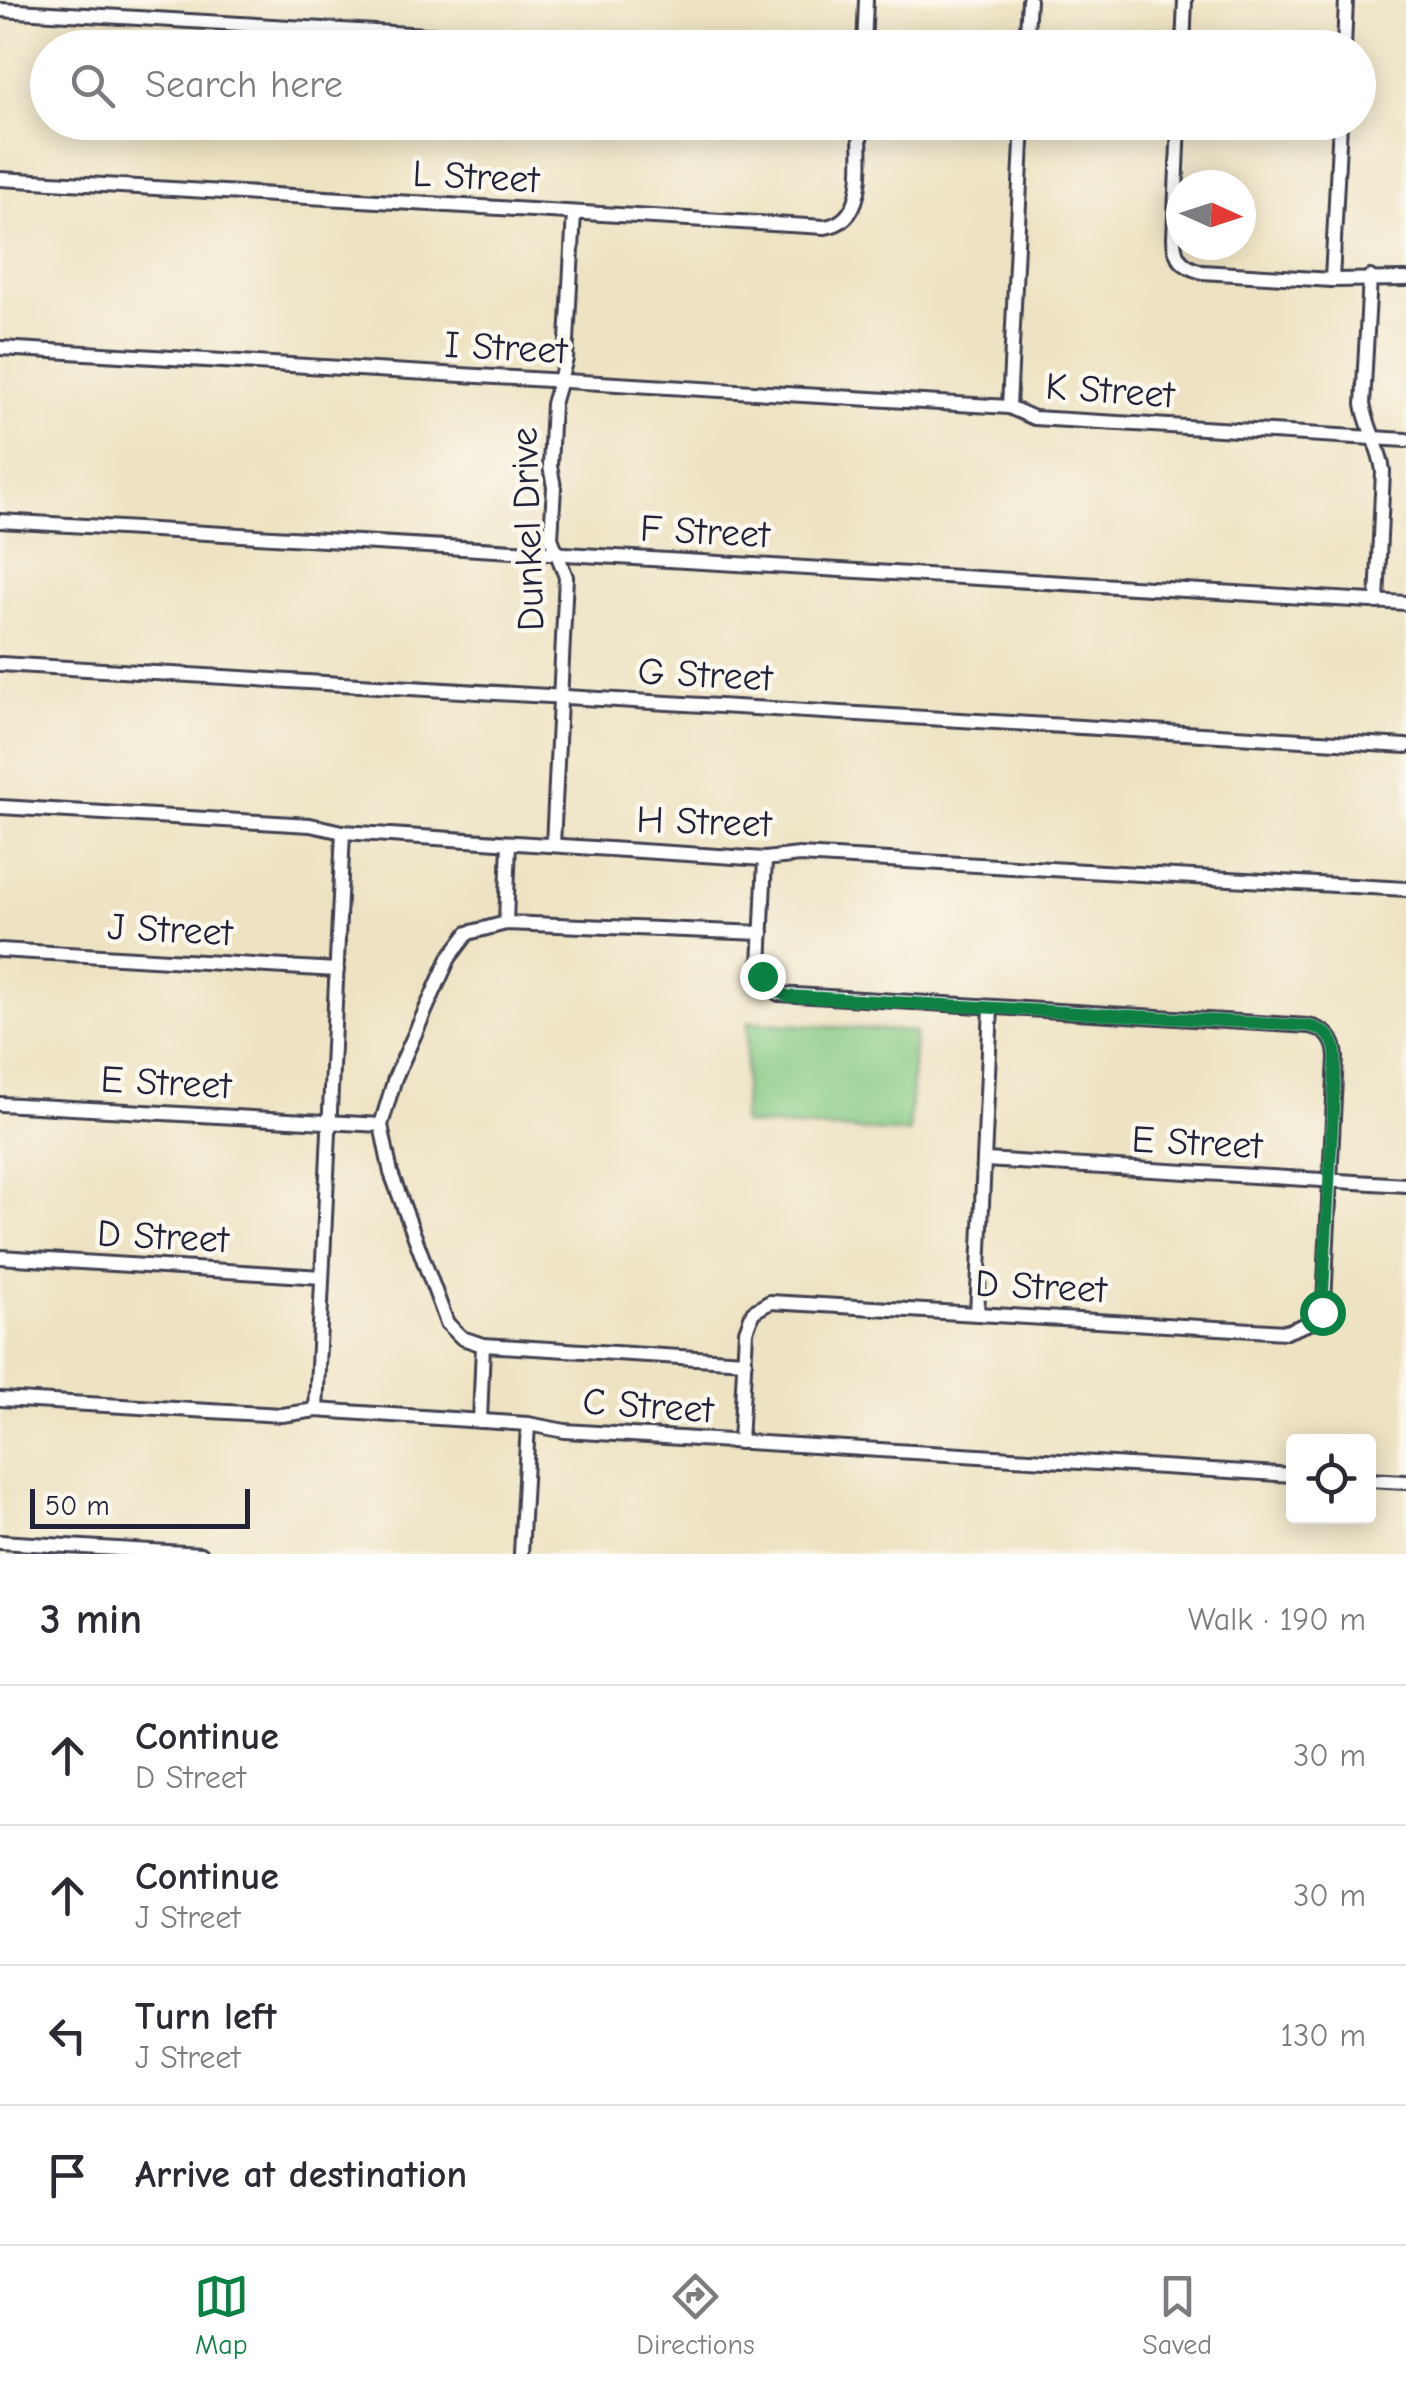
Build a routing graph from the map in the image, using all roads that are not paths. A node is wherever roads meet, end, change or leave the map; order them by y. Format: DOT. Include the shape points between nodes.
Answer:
graph roads {
  1 [pos="866,0"];
  2 [pos="1029,0"];
  3 [pos="1185,0"];
  4 [pos="1346,0"];
  5 [pos="0,10"];
  6 [pos="342,30"];
  7 [pos="865,30"];
  8 [pos="1027,30"];
  9 [pos="1184,30"];
  10 [pos="1345,30"];
  11 [pos="859,140"];
  12 [pos="1022,140"];
  13 [pos="1178,140"];
  14 [pos="1339,140"];
  15 [pos="0,179"];
  16 [pos="574,212"];
  17 [pos="1370,277"];
  18 [pos="1406,279"];
  19 [pos="1332,280"];
  20 [pos="0,348"];
  21 [pos="560,382"];
  22 [pos="1009,407"];
  23 [pos="1374,438"];
  24 [pos="1406,440"];
  25 [pos="0,521"];
  26 [pos="557,554"];
  27 [pos="1376,602"];
  28 [pos="1406,603"];
  29 [pos="0,664"];
  30 [pos="561,697"];
  31 [pos="1406,746"];
  32 [pos="0,806"];
  33 [pos="343,832"];
  34 [pos="509,843"];
  35 [pos="553,846"];
  36 [pos="765,858"];
  37 [pos="1406,889"];
  38 [pos="506,923"];
  39 [pos="762,933"];
  40 [pos="0,950"];
  41 [pos="336,970"];
  42 [pos="992,1007"];
  43 [pos="0,1104"];
  44 [pos="330,1122"];
  45 [pos="381,1126"];
  46 [pos="986,1160"];
  47 [pos="1330,1181"];
  48 [pos="1406,1185"];
  49 [pos="0,1258"];
  50 [pos="322,1277"];
  51 [pos="978,1314"];
  52 [pos="482,1344"];
  53 [pos="744,1361"];
  54 [pos="0,1399"];
  55 [pos="316,1410"];
  56 [pos="480,1421"];
  57 [pos="528,1424"];
  58 [pos="740,1442"];
  59 [pos="1286,1475"];
  60 [pos="1376,1480"];
  61 [pos="1406,1482"];
  62 [pos="0,1542"];
  63 [pos="201,1554"];
  64 [pos="521,1554"];
  1 -- 7 [label="lane"];
  2 -- 8 [label="lane"];
  3 -- 9 [label="lane"];
  4 -- 10 [label="lane"];
  5 -- 6 [label="lane"];
  11 -- 16 [label="lane, L Street" via="855,207 834,226"];
  12 -- 22 [label="lane, K Street"];
  13 -- 19 [label="lane" via="1174,238 1184,265 1202,272"];
  14 -- 19 [label="lane"];
  15 -- 16 [label="lane, L Street"];
  16 -- 21 [label="lane, Dunkel Drive"];
  17 -- 18 [label="lane"];
  17 -- 19 [label="lane"];
  17 -- 23 [label="lane" via="1363,404"];
  20 -- 21 [label="lane, I Street"];
  21 -- 22 [label="lane, I Street"];
  21 -- 26 [label="lane, Dunkel Drive" via="550,466"];
  22 -- 23 [label="lane, K Street" via="1034,418"];
  23 -- 24 [label="lane, K Street"];
  23 -- 27 [label="lane" via="1384,471"];
  25 -- 26 [label="lane, F Street"];
  26 -- 27 [label="lane, F Street"];
  26 -- 30 [label="lane, Dunkel Drive" via="566,577"];
  27 -- 28 [label="lane, F Street"];
  29 -- 30 [label="lane, G Street"];
  30 -- 31 [label="lane, G Street"];
  30 -- 35 [label="lane, Dunkel Drive"];
  32 -- 33 [label="lane, H Street"];
  33 -- 34 [label="lane, H Street"];
  33 -- 41 [label="lane"];
  34 -- 35 [label="lane, H Street"];
  34 -- 38 [label="lane"];
  35 -- 36 [label="lane, H Street"];
  36 -- 37 [label="lane, H Street" via="799,854"];
  36 -- 39 [label="lane"];
  38 -- 39 [label="lane"];
  38 -- 45 [label="lane" via="468,933 449,958 395,1078"];
  39 -- 42 [label="lane" via="762,976 780,994"];
  40 -- 41 [label="lane, J Street"];
  41 -- 44 [label="lane"];
  42 -- 46 [label="lane"];
  42 -- 47 [label="lane" via="1326,1032 1336,1057"];
  43 -- 44 [label="lane, E Street"];
  44 -- 45 [label="lane, E Street"];
  44 -- 50 [label="lane"];
  45 -- 52 [label="lane" via="390,1173 447,1323 462,1338"];
  46 -- 47 [label="lane, E Street"];
  46 -- 51 [label="lane"];
  47 -- 48 [label="lane, E Street"];
  47 -- 51 [label="lane, D Street" via="1324,1303 1306,1327 1286,1332"];
  49 -- 50 [label="lane, D Street"];
  50 -- 55 [label="lane"];
  51 -- 53 [label="lane, D Street" via="770,1302 748,1321"];
  52 -- 53 [label="lane"];
  52 -- 56 [label="lane"];
  53 -- 58 [label="lane, D Street"];
  54 -- 55 [label="lane, C Street" via="282,1416"];
  55 -- 56 [label="lane, C Street"];
  56 -- 57 [label="lane, C Street"];
  57 -- 58 [label="lane, C Street"];
  57 -- 64 [label="lane"];
  58 -- 59 [label="lane, C Street"];
  60 -- 61 [label="lane"];
  62 -- 63 [label="lane"];
}
